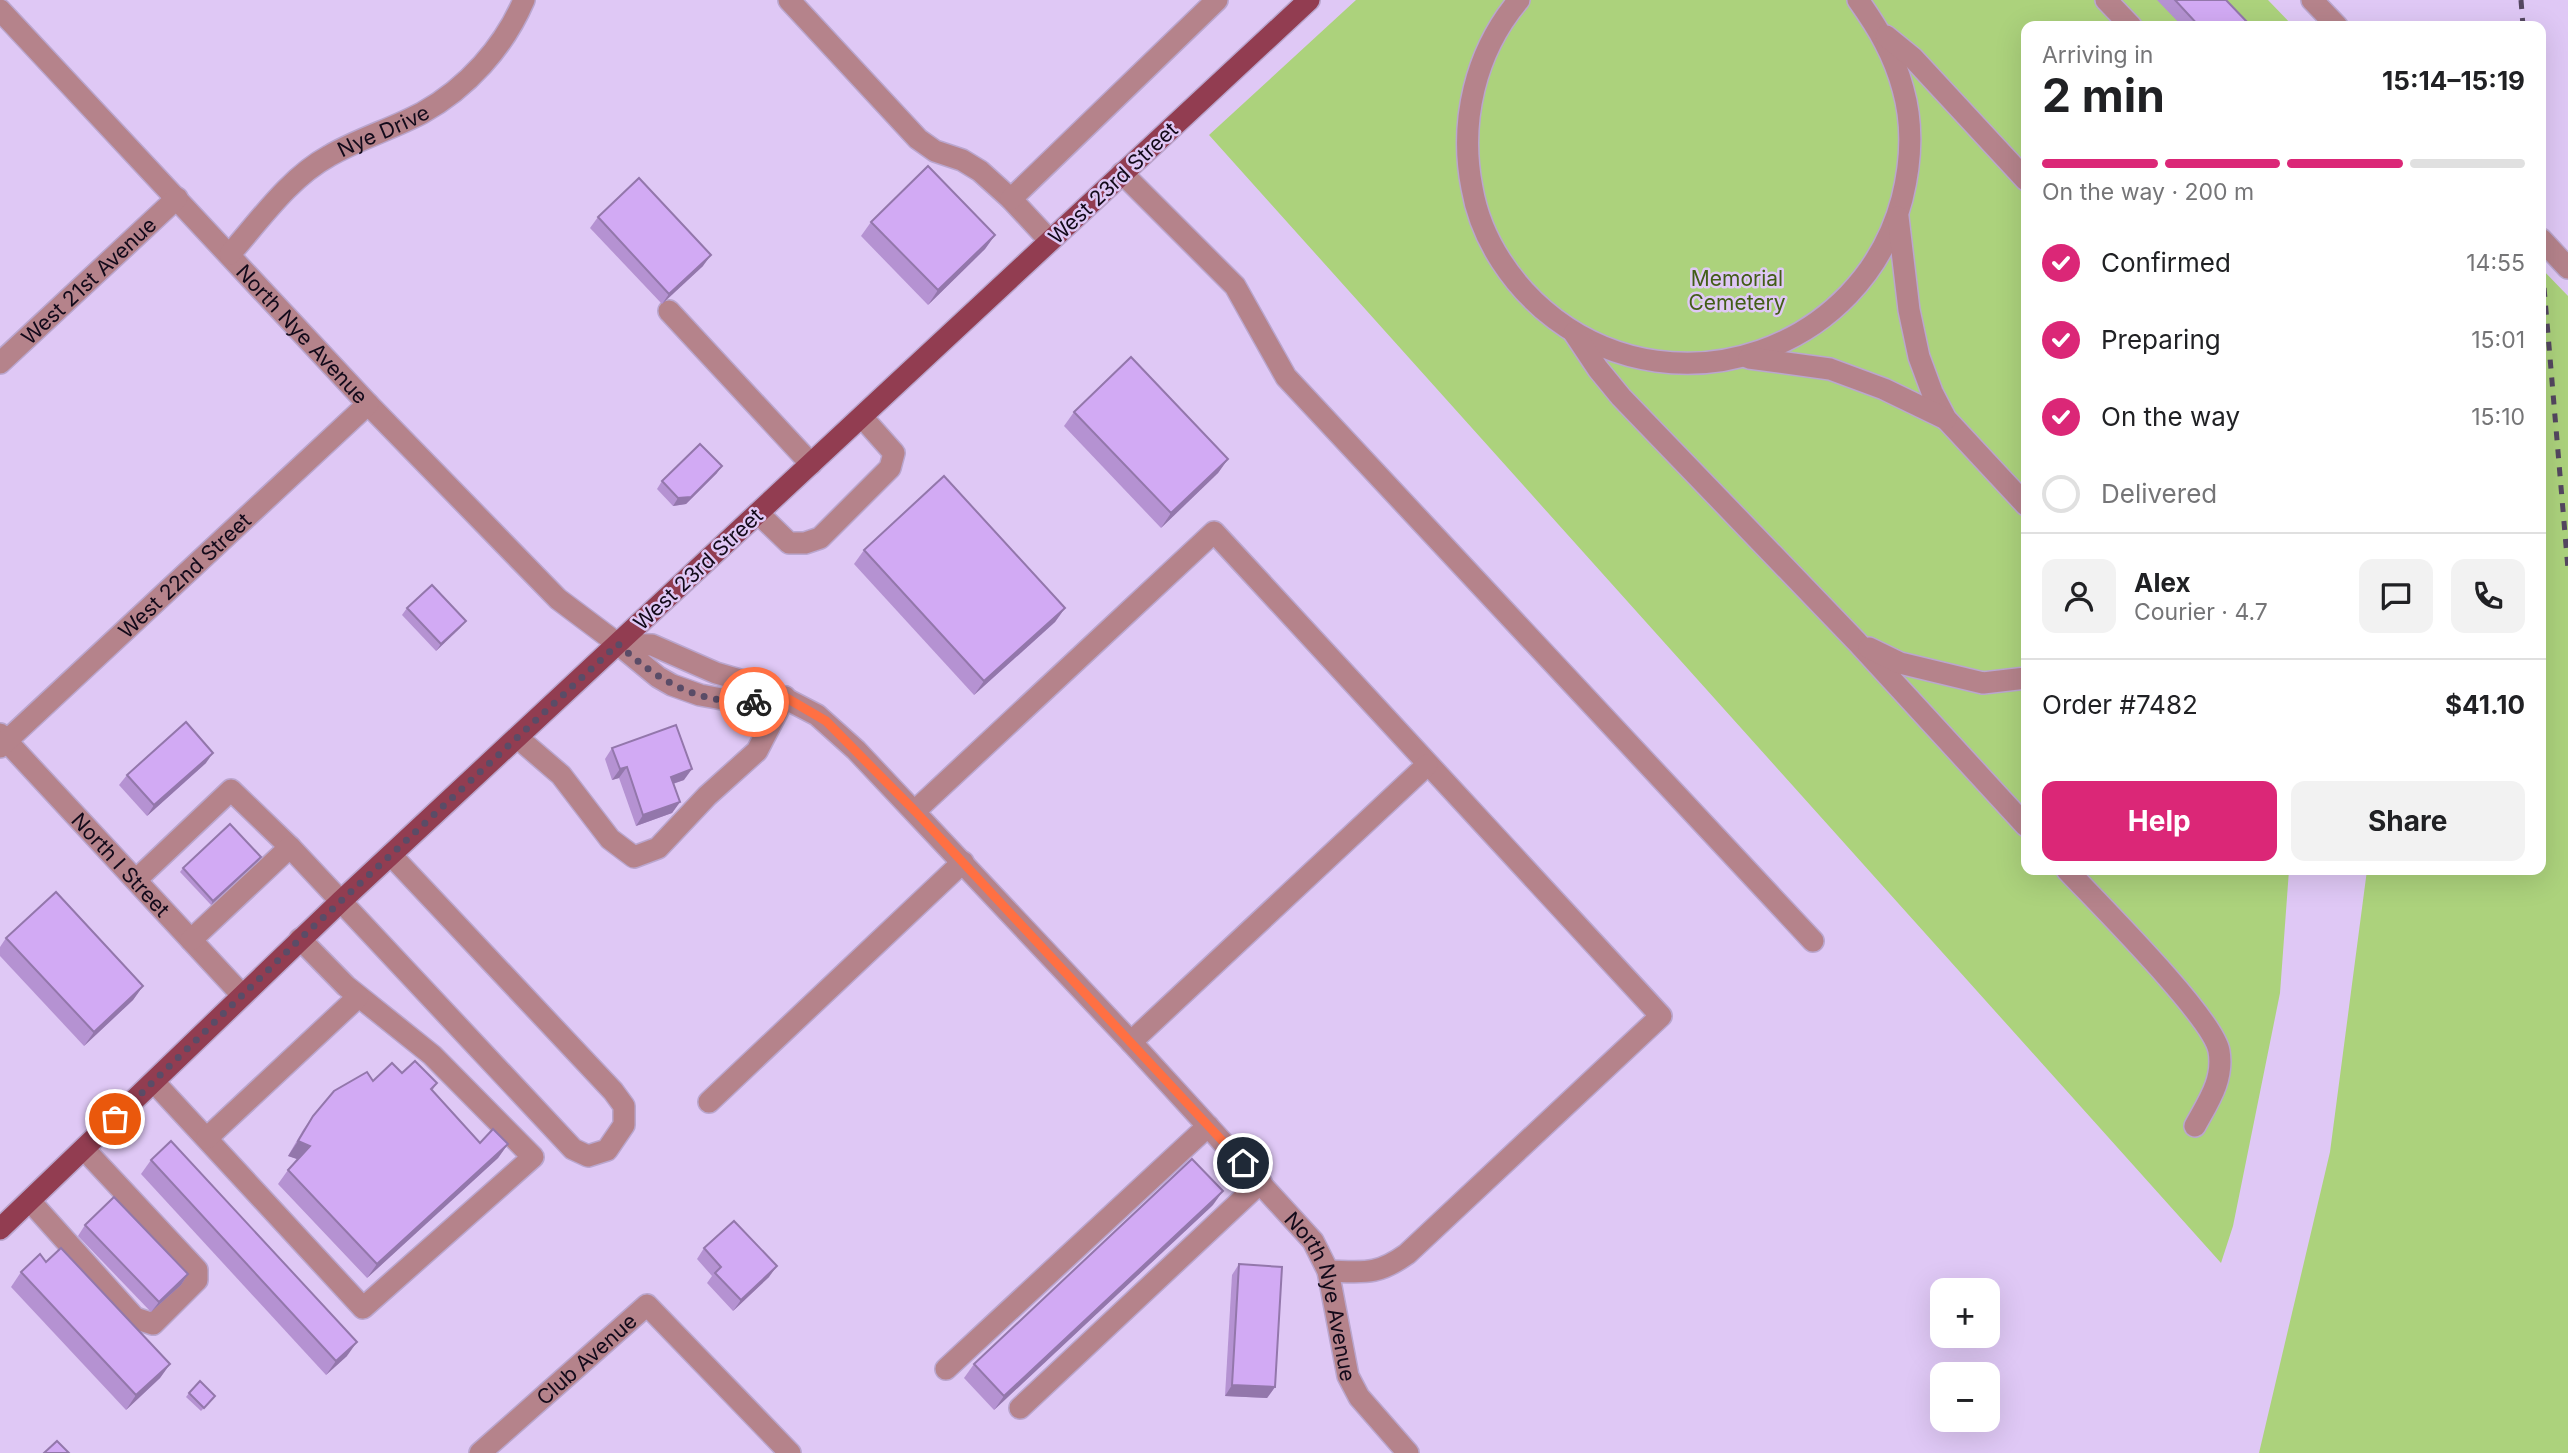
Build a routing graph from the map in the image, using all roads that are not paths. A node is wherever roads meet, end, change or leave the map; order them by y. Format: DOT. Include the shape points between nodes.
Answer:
graph roads {
  1 [pos="524,0"];
  2 [pos="1217,0"];
  3 [pos="1309,0"];
  4 [pos="1519,0"];
  5 [pos="1858,0"];
  6 [pos="2106,0"];
  7 [pos="2312,0"];
  8 [pos="794,2"];
  9 [pos="0,10"];
  10 [pos="2126,21"];
  11 [pos="2332,21"];
  12 [pos="1881,33"];
  13 [pos="1122,173"];
  14 [pos="2021,175"];
  15 [pos="177,198"];
  16 [pos="1011,199"];
  17 [pos="1898,214"];
  18 [pos="1050,241"];
  19 [pos="2546,244"];
  20 [pos="230,254"];
  21 [pos="2568,268"];
  22 [pos="669,311"];
  23 [pos="1573,332"];
  24 [pos="1742,357"];
  25 [pos="0,363"];
  26 [pos="368,404"];
  27 [pos="862,416"];
  28 [pos="1946,419"];
  29 [pos="811,464"];
  30 [pos="2021,500"];
  31 [pos="758,513"];
  32 [pos="1857,642"];
  33 [pos="618,644"];
  34 [pos="2021,679"];
  35 [pos="785,697"];
  36 [pos="518,738"];
  37 [pos="2,740"];
  38 [pos="1427,765"];
  39 [pos="915,811"];
  40 [pos="2021,821"];
  41 [pos="290,847"];
  42 [pos="391,855"];
  43 [pos="963,862"];
  44 [pos="2072,875"];
  45 [pos="136,880"];
  46 [pos="341,901"];
  47 [pos="300,939"];
  48 [pos="191,940"];
  49 [pos="1813,941"];
  50 [pos="242,995"];
  51 [pos="359,997"];
  52 [pos="1131,1042"];
  53 [pos="154,1082"];
  54 [pos="709,1102"];
  55 [pos="1208,1126"];
  56 [pos="2195,1126"];
  57 [pos="206,1138"];
  58 [pos="84,1149"];
  59 [pos="1261,1182"];
  60 [pos="30,1201"];
  61 [pos="0,1229"];
  62 [pos="1328,1271"];
  63 [pos="947,1369"];
  64 [pos="1020,1408"];
  65 [pos="480,1453"];
  66 [pos="790,1453"];
  67 [pos="1408,1453"];
  1 -- 20 [label="street, Nye Drive" via="515,22 487,62 455,91 422,113 327,157 288,189"];
  2 -- 16 [label="street"];
  3 -- 13 [label="main road, West 23rd Street"];
  4 -- 23 [label="street" via="1497,31 1475,82 1466,141 1469,172 1481,223 1510,275 1537,305"];
  5 -- 12 [label="street"];
  6 -- 10 [label="street"];
  7 -- 11 [label="street"];
  8 -- 16 [label="street" via="918,139 980,171"];
  9 -- 15 [label="street, North Nye Avenue"];
  12 -- 14 [label="street" via="1913,58"];
  12 -- 17 [label="street" via="1893,57 1909,119 1908,171"];
  13 -- 18 [label="main road, West 23rd Street"];
  13 -- 49 [label="street" via="1235,286 1286,377"];
  15 -- 20 [label="street, North Nye Avenue"];
  15 -- 25 [label="street, West 21st Avenue"];
  16 -- 18 [label="street"];
  17 -- 24 [label="street" via="1873,263 1838,306 1793,337"];
  17 -- 28 [label="street" via="1919,357"];
  18 -- 27 [label="main road, West 23rd Street"];
  19 -- 21 [label="street"];
  20 -- 26 [label="street, North Nye Avenue"];
  22 -- 29 [label="street"];
  23 -- 24 [label="street" via="1602,347 1655,362 1686,364"];
  23 -- 32 [label="street" via="1621,397"];
  24 -- 28 [label="street" via="1830,369"];
  26 -- 33 [label="street, North Nye Avenue" via="540,581"];
  26 -- 37 [label="street, West 22nd Street"];
  27 -- 29 [label="main road, West 23rd Street"];
  27 -- 31 [label="street" via="894,453 890,468 820,538 789,543"];
  28 -- 30 [label="street"];
  29 -- 31 [label="main road, West 23rd Street"];
  31 -- 33 [label="main road, West 23rd Street"];
  32 -- 34 [label="street" via="1900,663 1938,674 1983,683"];
  32 -- 40 [label="street"];
  33 -- 35 [label="street, North Nye Avenue" via="668,650"];
  33 -- 35 [label="street, North Nye Avenue" via="658,677 700,695 739,702"];
  33 -- 36 [label="main road, West 23rd Street"];
  35 -- 36 [label="street" via="757,751 658,848 634,857 610,839 561,775"];
  35 -- 39 [label="street, North Nye Avenue" via="826,721"];
  36 -- 42 [label="main road, West 23rd Street"];
  37 -- 45 [label="street, North I Street"];
  38 -- 39 [label="street" via="1214,532"];
  38 -- 52 [label="street"];
  38 -- 62 [label="street" via="1661,1016 1407,1254 1375,1272"];
  39 -- 43 [label="street, North Nye Avenue"];
  41 -- 45 [label="street" via="230,790"];
  41 -- 46 [label="street"];
  41 -- 48 [label="street"];
  42 -- 46 [label="main road, West 23rd Street"];
  42 -- 46 [label="street" via="613,1091 624,1107 624,1125 607,1150 588,1156 573,1149"];
  43 -- 52 [label="street, North Nye Avenue"];
  43 -- 54 [label="street"];
  44 -- 56 [label="street" via="2204,1021 2219,1050 2218,1084"];
  45 -- 48 [label="street, North I Street"];
  46 -- 47 [label="main road, West 23rd Street"];
  47 -- 50 [label="main road, West 23rd Street"];
  47 -- 51 [label="street"];
  48 -- 50 [label="street, North I Street"];
  50 -- 53 [label="main road, West 23rd Street"];
  51 -- 57 [label="street"];
  51 -- 57 [label="street" via="432,1055 533,1157 363,1308"];
  52 -- 55 [label="street, North Nye Avenue"];
  53 -- 57 [label="street"];
  53 -- 58 [label="main road, West 23rd Street"];
  55 -- 59 [label="street, North Nye Avenue"];
  55 -- 63 [label="street"];
  58 -- 60 [label="main road, West 23rd Street"];
  58 -- 60 [label="street" via="197,1270 197,1280 153,1324 135,1318"];
  59 -- 62 [label="street, North Nye Avenue" via="1313,1241"];
  59 -- 64 [label="street"];
  60 -- 61 [label="main road, West 23rd Street"];
  62 -- 67 [label="street, North Nye Avenue" via="1348,1376 1359,1397"];
  65 -- 66 [label="street, Club Avenue" via="647,1305"];
}
